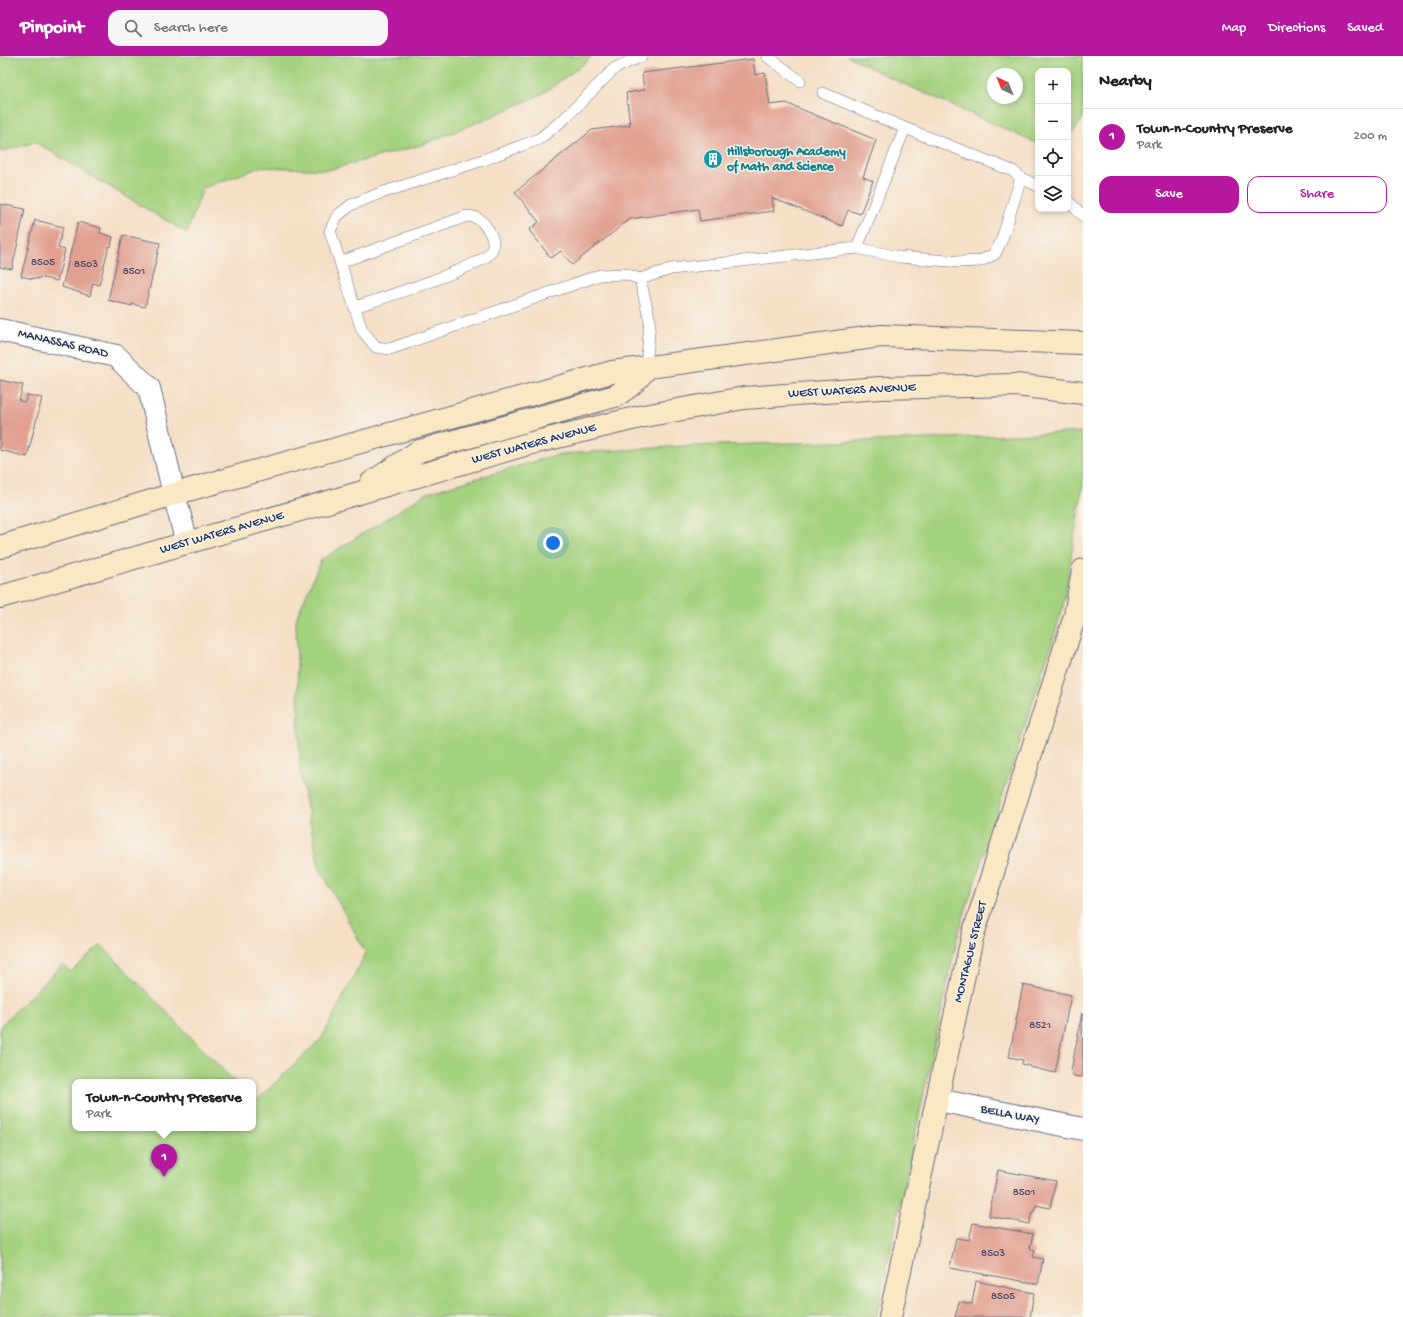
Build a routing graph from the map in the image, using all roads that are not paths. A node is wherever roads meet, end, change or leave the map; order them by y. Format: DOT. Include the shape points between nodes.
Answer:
graph roads {
  1 [pos="642,56"];
  2 [pos="767,56"];
  3 [pos="800,81"];
  4 [pos="824,93"];
  5 [pos="905,128"];
  6 [pos="1021,178"];
  7 [pos="1035,185"];
  8 [pos="1071,204"];
  9 [pos="1083,216"];
  10 [pos="857,248"];
  11 [pos="340,262"];
  12 [pos="640,279"];
  13 [pos="355,307"];
  14 [pos="0,330"];
  15 [pos="1083,343"];
  16 [pos="646,368"];
  17 [pos="1083,393"];
  18 [pos="174,494"];
  19 [pos="353,494"];
  20 [pos="187,543"];
  21 [pos="0,547"];
  22 [pos="1083,570"];
  23 [pos="0,597"];
  24 [pos="938,1100"];
  25 [pos="1083,1129"];
  26 [pos="890,1317"];
  1 -- 11 [label="lane" via="615,68 564,119 539,139 351,205 337,216 330,231"];
  2 -- 3 [label="lane"];
  4 -- 5 [label="lane"];
  5 -- 6 [label="lane" via="1013,171"];
  5 -- 10 [label="lane"];
  6 -- 7 [label="lane"];
  6 -- 10 [label="lane" via="1000,244 995,254 980,261 961,262 900,256"];
  8 -- 9 [label="lane"];
  10 -- 12 [label="lane" via="671,268"];
  11 -- 13 [label="lane"];
  11 -- 13 [label="lane" via="467,216 474,216 483,222 491,234 493,243 490,253 480,262"];
  12 -- 13 [label="lane" via="625,274 600,275 390,349 376,347 371,341 362,330"];
  12 -- 16 [label="lane" via="650,321"];
  14 -- 18 [label="street, MANASSAS ROAD" via="116,356 149,388"];
  15 -- 16 [label="street" via="881,336"];
  16 -- 18 [label="street" via="612,372"];
  16 -- 19 [label="street" via="636,381 615,396 419,451"];
  17 -- 19 [label="street, WEST WATERS AVENUE" via="1016,385 880,388 744,398 644,416 528,444"];
  18 -- 20 [label="street, MANASSAS ROAD"];
  18 -- 21 [label="street"];
  19 -- 20 [label="street, WEST WATERS AVENUE"];
  20 -- 23 [label="street, WEST WATERS AVENUE"];
  22 -- 24 [label="street, MONTAGUE STREET" via="1075,616 972,938"];
  24 -- 25 [label="street, BELLA WAY"];
  24 -- 26 [label="street, MONTAGUE STREET"];
}
